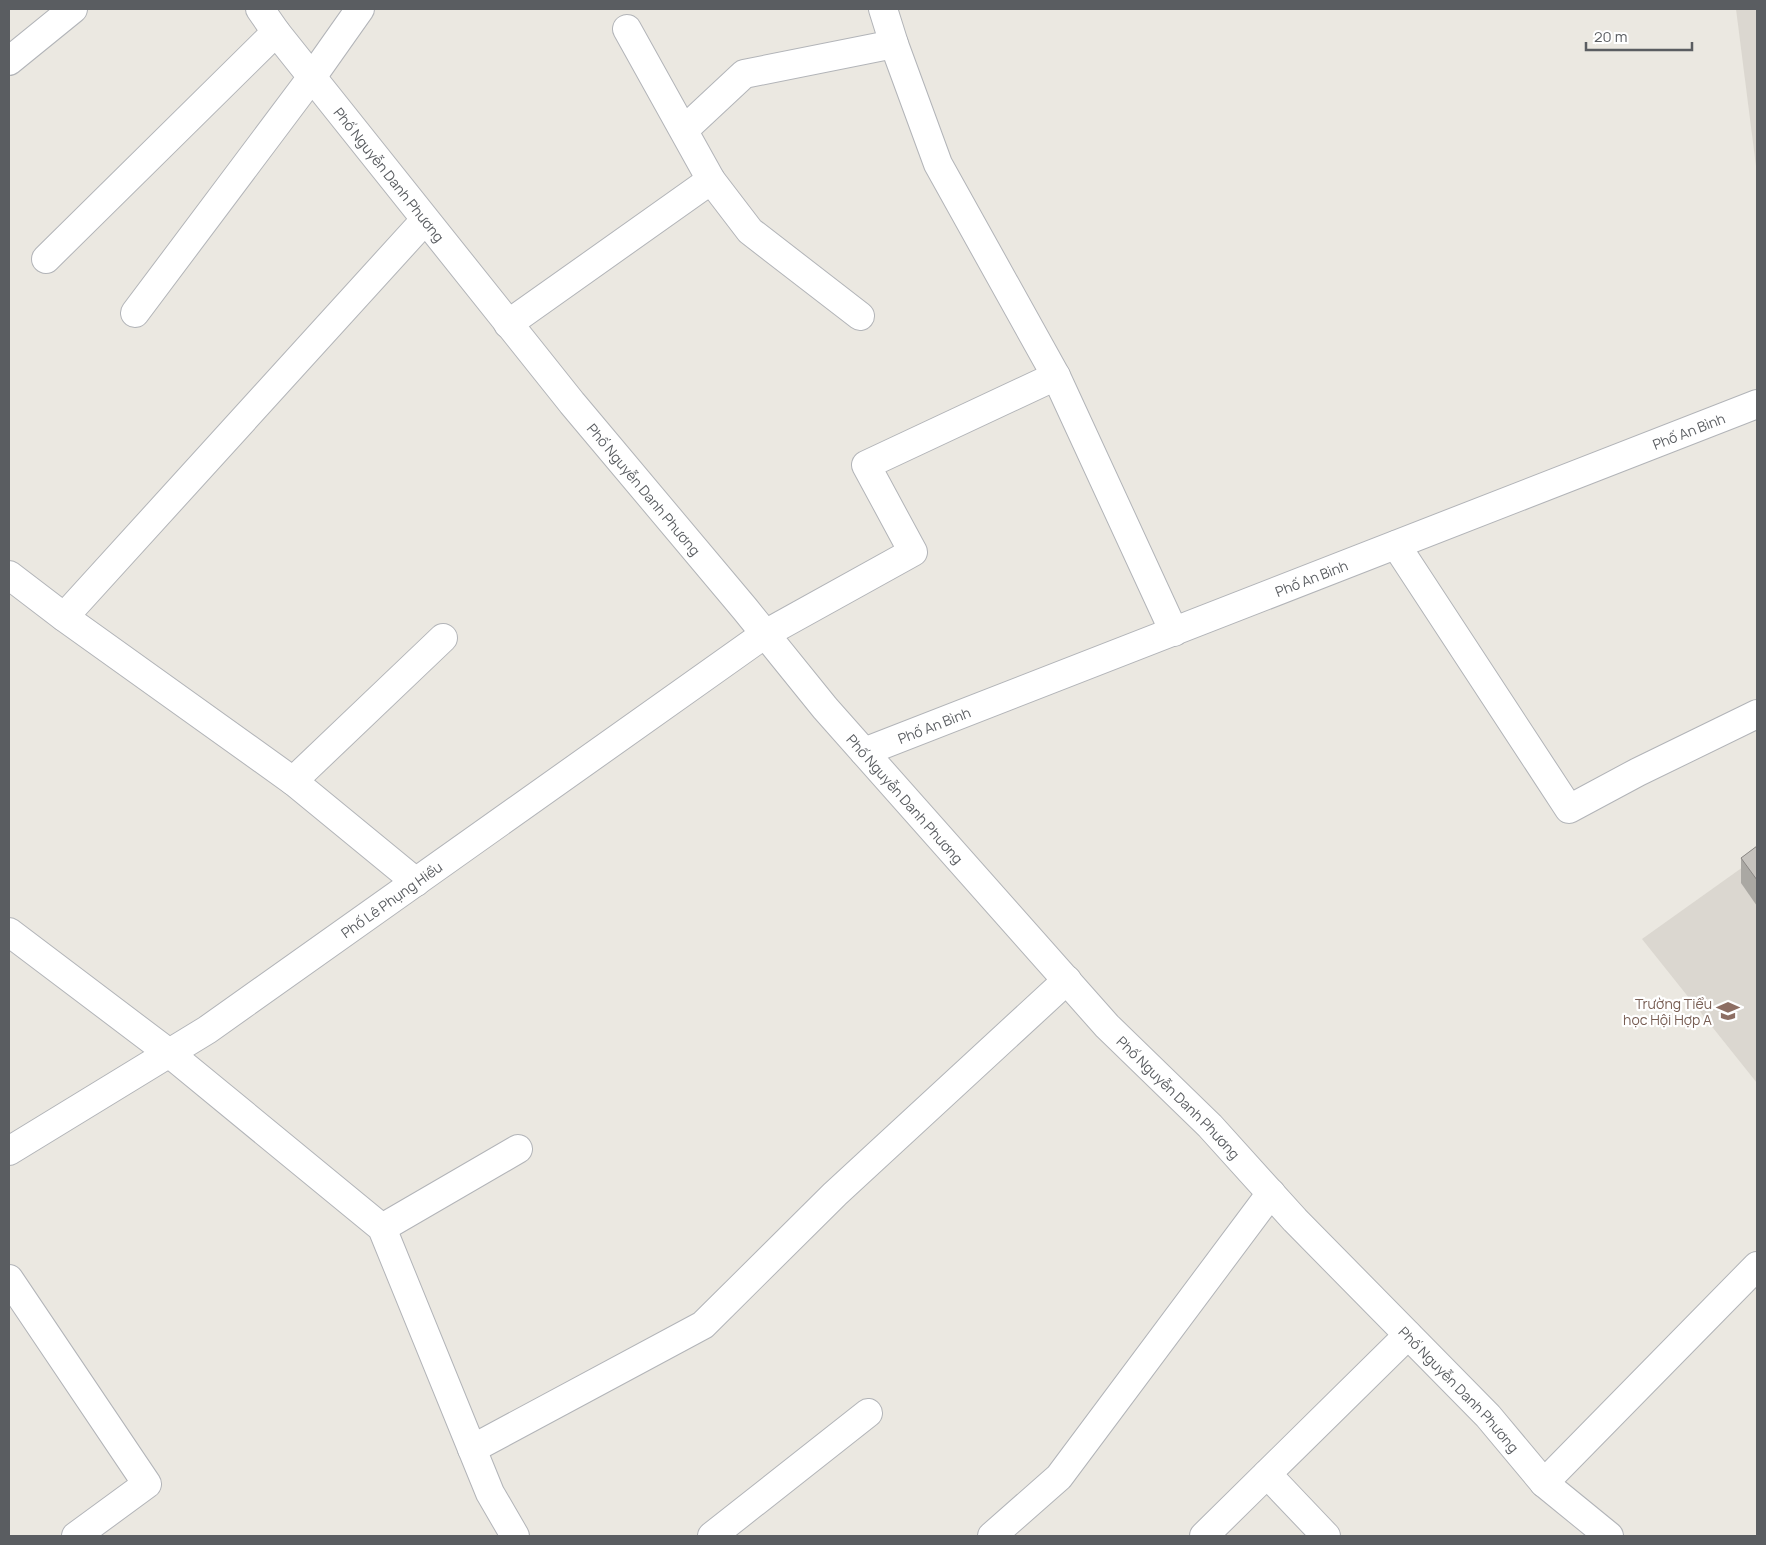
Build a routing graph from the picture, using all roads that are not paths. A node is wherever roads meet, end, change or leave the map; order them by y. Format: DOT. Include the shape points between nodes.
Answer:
graph roads {
  1 [pos="73,9"];
  2 [pos="260,9"];
  3 [pos="360,9"];
  4 [pos="883,9"];
  5 [pos="628,29"];
  6 [pos="276,32"];
  7 [pos="894,44"];
  8 [pos="9,61"];
  9 [pos="312,77"];
  10 [pos="684,130"];
  11 [pos="711,180"];
  12 [pos="425,220"];
  13 [pos="46,259"];
  14 [pos="135,313"];
  15 [pos="860,316"];
  16 [pos="508,324"];
  17 [pos="1056,376"];
  18 [pos="1757,404"];
  19 [pos="1396,545"];
  20 [pos="9,575"];
  21 [pos="64,617"];
  22 [pos="1174,632"];
  23 [pos="765,634"];
  24 [pos="443,638"];
  25 [pos="1757,714"];
  26 [pos="864,752"];
  27 [pos="293,781"];
  28 [pos="416,882"];
  29 [pos="9,932"];
  30 [pos="1067,980"];
  31 [pos="169,1053"];
  32 [pos="518,1148"];
  33 [pos="9,1151"];
  34 [pos="1271,1193"];
  35 [pos="382,1228"];
  36 [pos="1757,1266"];
  37 [pos="9,1279"];
  38 [pos="1408,1335"];
  39 [pos="868,1413"];
  40 [pos="472,1449"];
  41 [pos="1268,1474"];
  42 [pos="1544,1483"];
  43 [pos="76,1536"];
  44 [pos="515,1536"];
  45 [pos="712,1536"];
  46 [pos="992,1536"];
  47 [pos="1204,1536"];
  48 [pos="1326,1536"];
  49 [pos="1609,1536"];
  1 -- 8 [label="street"];
  2 -- 6 [label="street, Phố Nguyễn Danh Phương"];
  3 -- 9 [label="street"];
  4 -- 7 [label="street"];
  5 -- 10 [label="street"];
  6 -- 9 [label="street, Phố Nguyễn Danh Phương"];
  6 -- 13 [label="street"];
  7 -- 10 [label="street" via="744,74"];
  7 -- 17 [label="street" via="938,164"];
  9 -- 12 [label="street, Phố Nguyễn Danh Phương"];
  9 -- 14 [label="street"];
  10 -- 11 [label="street"];
  11 -- 15 [label="street" via="750,231"];
  11 -- 16 [label="street"];
  12 -- 16 [label="street, Phố Nguyễn Danh Phương"];
  12 -- 21 [label="street"];
  16 -- 23 [label="street, Phố Nguyễn Danh Phương"];
  17 -- 22 [label="street"];
  17 -- 23 [label="street, Phố Lê Phụng Hiểu" via="866,465 913,552"];
  18 -- 19 [label="street, Phố An Bình"];
  19 -- 22 [label="street, Phố An Bình"];
  19 -- 25 [label="street" via="1569,809"];
  20 -- 21 [label="street"];
  21 -- 27 [label="street"];
  22 -- 26 [label="street, Phố An Bình"];
  23 -- 26 [label="street, Phố Nguyễn Danh Phương"];
  23 -- 28 [label="street, Phố Lê Phụng Hiểu"];
  24 -- 27 [label="street"];
  26 -- 30 [label="street, Phố Nguyễn Danh Phương"];
  27 -- 28 [label="street"];
  28 -- 31 [label="street, Phố Lê Phụng Hiểu" via="207,1030"];
  29 -- 31 [label="street"];
  30 -- 34 [label="street, Phố Nguyễn Danh Phương" via="1107,1026 1210,1126"];
  30 -- 40 [label="street" via="835,1194 703,1325"];
  31 -- 33 [label="street, Phố Lê Phụng Hiểu"];
  31 -- 35 [label="street"];
  32 -- 35 [label="street"];
  34 -- 38 [label="street, Phố Nguyễn Danh Phương"];
  34 -- 46 [label="street" via="1059,1477"];
  35 -- 40 [label="street"];
  36 -- 42 [label="street"];
  37 -- 43 [label="street" via="147,1484"];
  38 -- 41 [label="street"];
  38 -- 42 [label="street, Phố Nguyễn Danh Phương" via="1488,1416"];
  39 -- 45 [label="street"];
  40 -- 44 [label="street" via="490,1494"];
  41 -- 47 [label="street"];
  41 -- 48 [label="street"];
  42 -- 49 [label="street, Phố Nguyễn Danh Phương"];
}
